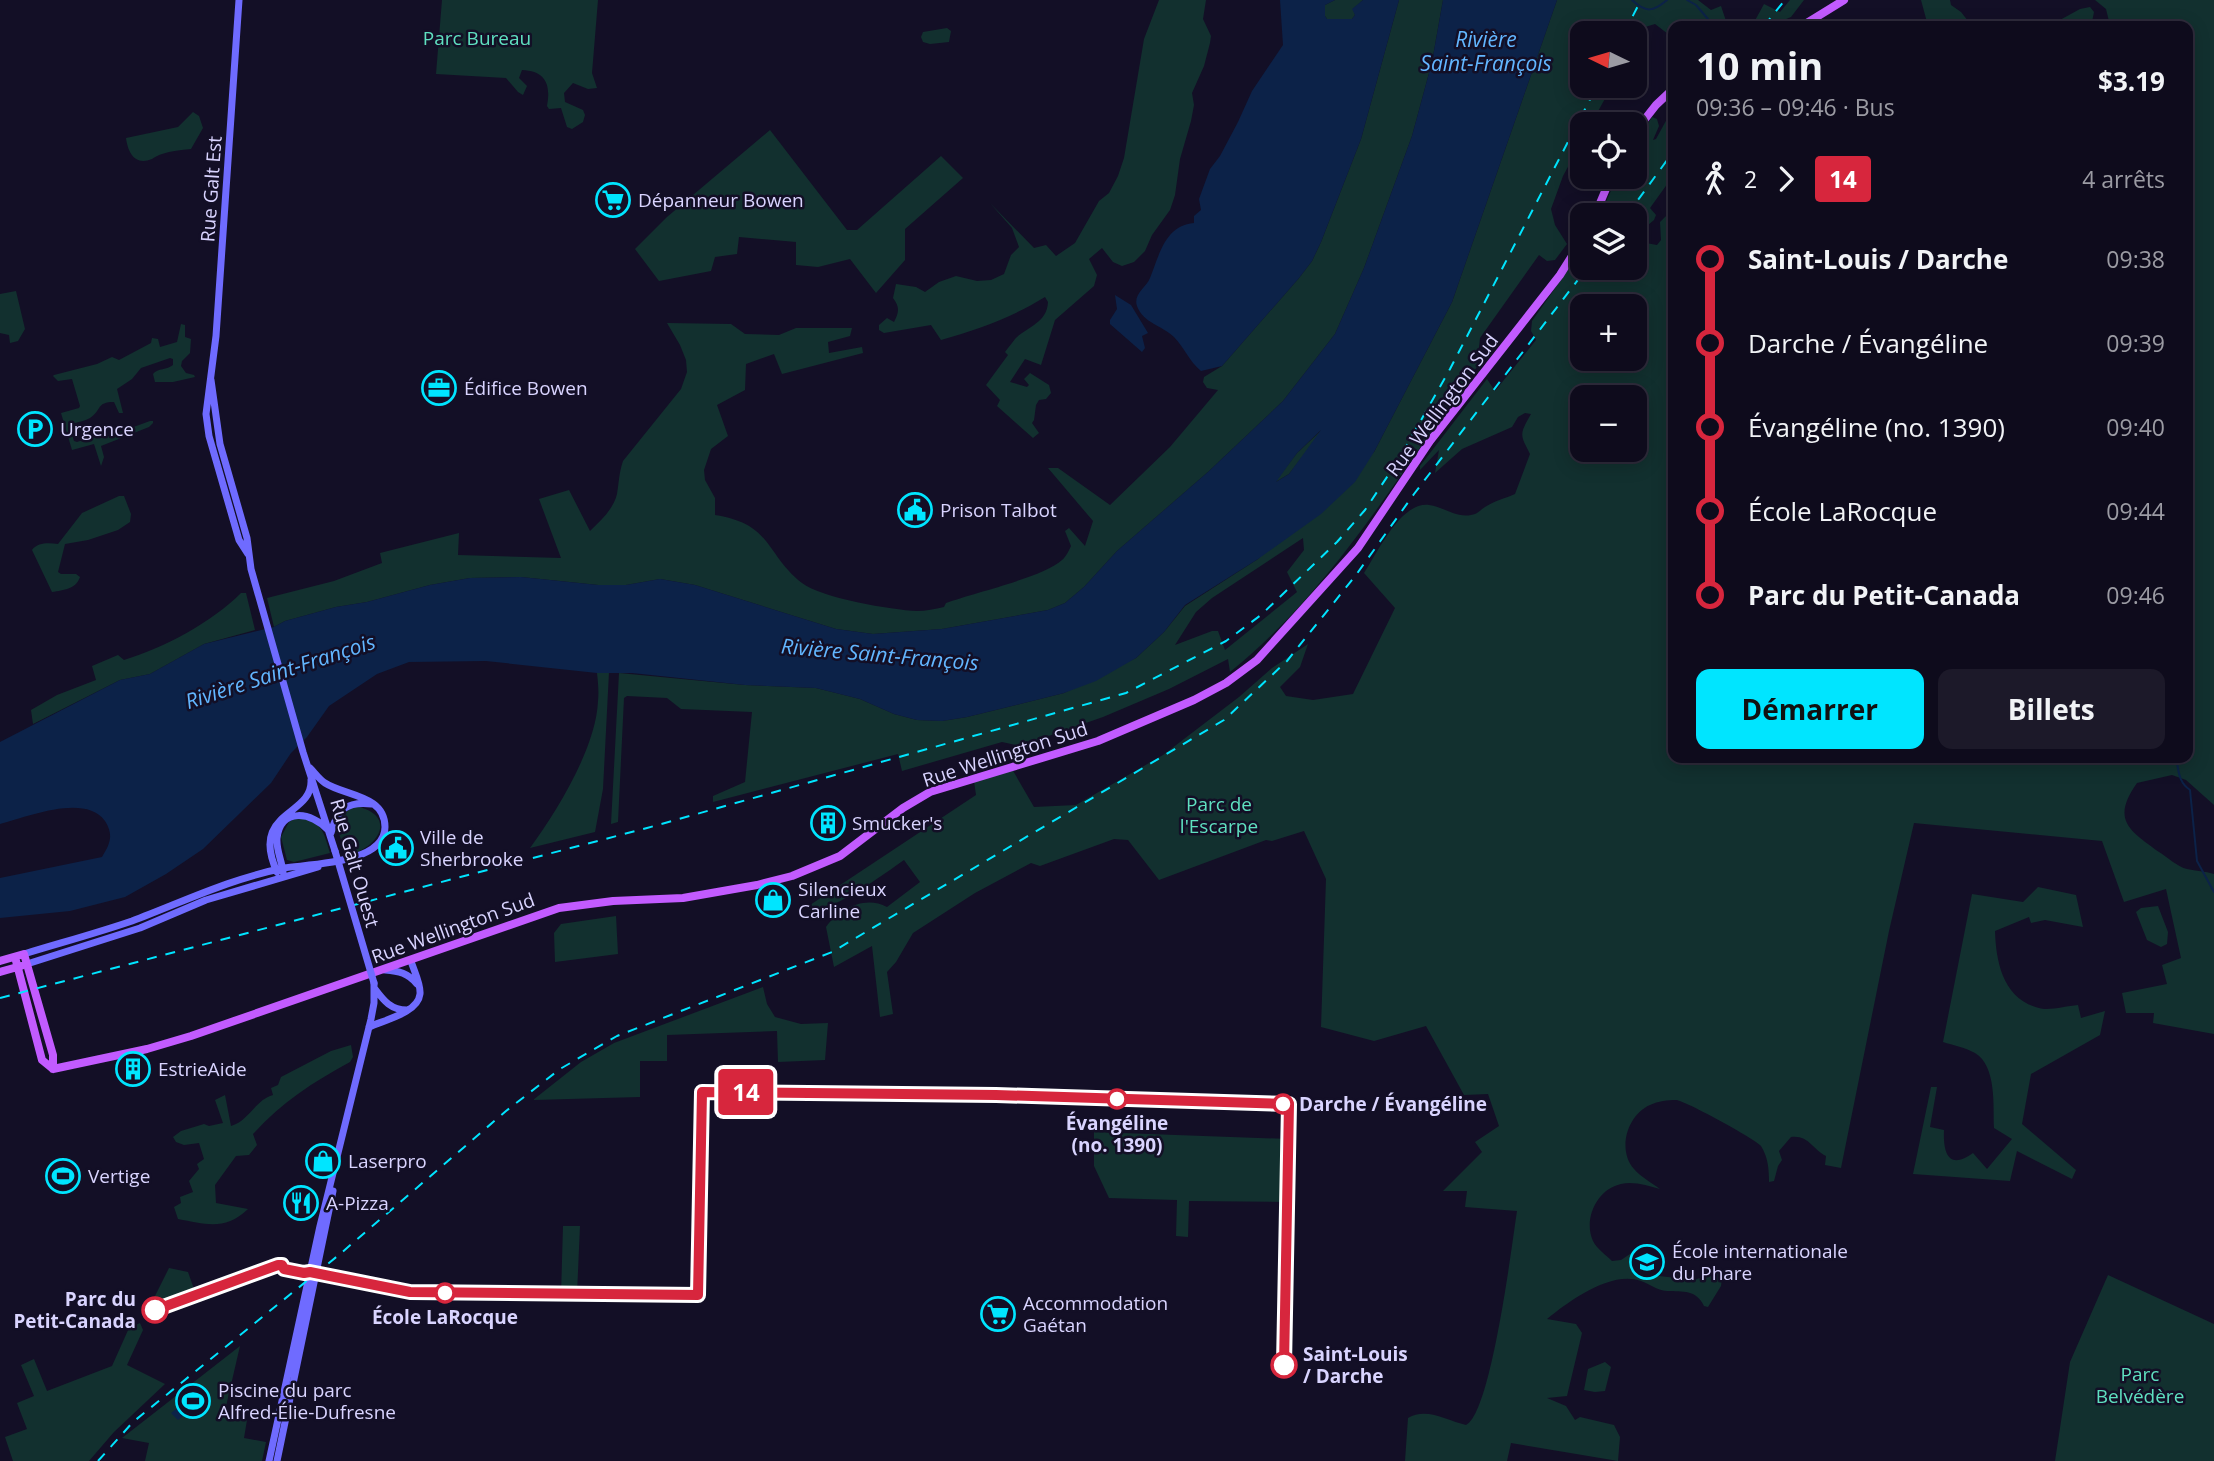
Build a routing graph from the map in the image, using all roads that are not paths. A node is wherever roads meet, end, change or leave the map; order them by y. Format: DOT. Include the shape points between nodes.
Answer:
graph roads {
  1 [pos="239,0"];
  2 [pos="1844,0"];
  3 [pos="1810,21"];
  4 [pos="1668,94"];
  5 [pos="1647,116"];
  6 [pos="1570,259"];
  7 [pos="303,752"];
  8 [pos="310,768"];
  9 [pos="374,805"];
  10 [pos="330,834"];
  11 [pos="342,860"];
  12 [pos="279,869"];
  13 [pos="282,878"];
  14 [pos="20,956"];
  15 [pos="0,961"];
  16 [pos="411,961"];
  17 [pos="23,965"];
  18 [pos="385,970"];
  19 [pos="0,972"];
  20 [pos="374,986"];
  21 [pos="419,988"];
  22 [pos="408,1010"];
  23 [pos="369,1027"];
  24 [pos="341,1149"];
  25 [pos="268,1461"];
  26 [pos="277,1461"];
  1 -- 7 [label="main road, Rue Galt Est" via="211,379 220,444"];
  2 -- 3 [label="main road"];
  4 -- 5 [label="main road"];
  6 -- 16 [label="main road, Rue Wellington Sud" via="1430,441 1358,548 1258,660 1226,682 1098,741 930,792 840,856 792,876 683,898 572,905"];
  7 -- 8 [label="main road, Rue Galt Ouest"];
  8 -- 9 [label="main road" via="327,785"];
  8 -- 10 [label="main road, Rue Galt Ouest"];
  8 -- 12 [label="main road" via="309,793 280,818 271,833 270,846"];
  9 -- 10 [label="main road" via="345,807"];
  9 -- 11 [label="main road" via="384,818 382,839 367,852"];
  10 -- 12 [label="main road" via="313,817 288,819 278,836"];
  10 -- 20 [label="main road, Rue Galt Ouest, bridge"];
  11 -- 12 [label="main road"];
  11 -- 13 [label="main road"];
  12 -- 13 [label="main road"];
  12 -- 14 [label="main road" via="207,889 130,921"];
  13 -- 17 [label="main road"];
  14 -- 15 [label="main road"];
  14 -- 17 [label="main road"];
  16 -- 18 [label="main road, Rue Wellington Sud"];
  16 -- 21 [label="main road"];
  17 -- 18 [label="main road, Rue Wellington Sud" via="42,1060 53,1069 191,1037"];
  17 -- 19 [label="main road"];
  18 -- 21 [label="main road" via="401,971"];
  20 -- 22 [label="main road" via="390,1005"];
  20 -- 23 [label="main road, Rue Galt Ouest"];
  21 -- 22 [label="main road" via="417,1002"];
  22 -- 23 [label="main road"];
  23 -- 24 [label="main road, Rue Galt Ouest"];
  24 -- 25 [label="main road, Rue Galt Ouest"];
  24 -- 26 [label="main road, Rue Galt Ouest"];
}
